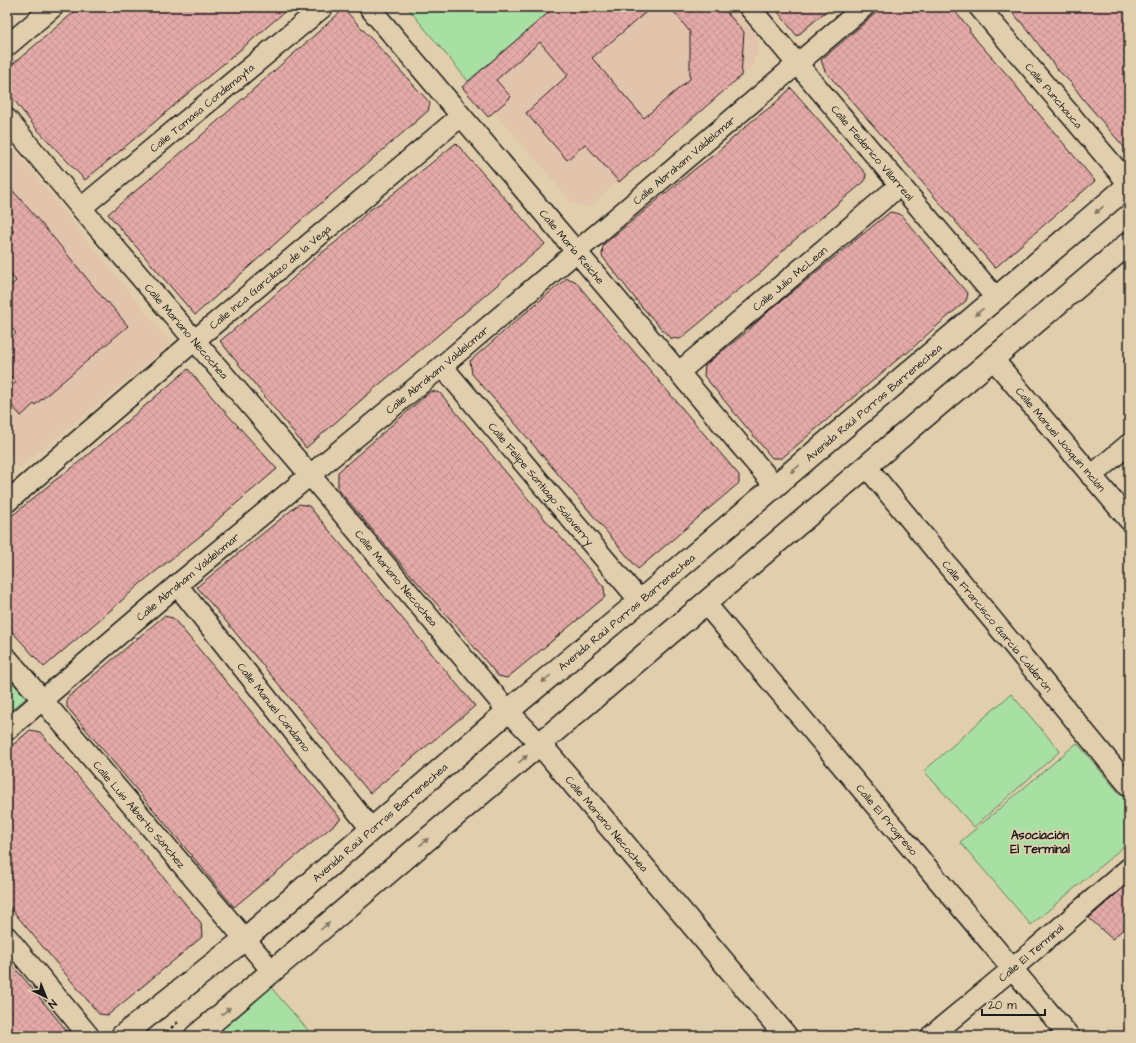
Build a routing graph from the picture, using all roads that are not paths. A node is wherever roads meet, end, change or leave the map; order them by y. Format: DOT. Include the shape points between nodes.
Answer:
graph roads {
  1 [pos="53,7"];
  2 [pos="324,7"];
  3 [pos="369,7"];
  4 [pos="749,7"];
  5 [pos="864,7"];
  6 [pos="979,7"];
  7 [pos="7,46"];
  8 [pos="798,64"];
  9 [pos="461,116"];
  10 [pos="7,119"];
  11 [pos="1129,184"];
  12 [pos="900,185"];
  13 [pos="81,208"];
  14 [pos="1129,243"];
  15 [pos="576,252"];
  16 [pos="996,298"];
  17 [pos="195,340"];
  18 [pos="992,359"];
  19 [pos="442,366"];
  20 [pos="679,372"];
  21 [pos="1129,444"];
  22 [pos="866,466"];
  23 [pos="310,475"];
  24 [pos="1091,476"];
  25 [pos="775,486"];
  26 [pos="7,502"];
  27 [pos="1129,520"];
  28 [pos="177,585"];
  29 [pos="640,601"];
  30 [pos="705,603"];
  31 [pos="7,658"];
  32 [pos="43,700"];
  33 [pos="508,711"];
  34 [pos="7,730"];
  35 [pos="540,744"];
  36 [pos="1129,786"];
  37 [pos="371,829"];
  38 [pos="1129,868"];
  39 [pos="7,937"];
  40 [pos="245,939"];
  41 [pos="1012,969"];
  42 [pos="272,971"];
  43 [pos="89,1036"];
  44 [pos="122,1036"];
  45 [pos="196,1036"];
  46 [pos="786,1036"];
  47 [pos="931,1036"];
  48 [pos="1069,1036"];
  1 -- 7 [label="street"];
  2 -- 13 [label="street, Calle Tomasa Condemayta"];
  3 -- 9 [label="street, Calle María Reiche"];
  4 -- 8 [label="street, Calle Federico Villarreal"];
  5 -- 8 [label="street, Calle Abraham Valdelomar"];
  6 -- 11 [label="street, Calle Punchauca"];
  8 -- 12 [label="street, Calle Federico Villarreal"];
  8 -- 15 [label="street, Calle Abraham Valdelomar"];
  9 -- 15 [label="street, Calle María Reiche"];
  9 -- 17 [label="street, Calle Inca Garcilazo de la Vega"];
  10 -- 13 [label="street, Calle Mariano Necochea"];
  11 -- 16 [label="street, Avenida Raúl Porras Barrenechea, one-way"];
  12 -- 16 [label="street, Calle Federico Villarreal"];
  12 -- 20 [label="street, Calle Julio McLean"];
  13 -- 17 [label="street, Calle Mariano Necochea"];
  14 -- 18 [label="street"];
  15 -- 19 [label="street, Calle Abraham Valdelomar"];
  15 -- 20 [label="street, Calle María Reiche"];
  16 -- 25 [label="street, Avenida Raúl Porras Barrenechea, one-way"];
  17 -- 23 [label="street, Calle Mariano Necochea"];
  17 -- 26 [label="street, Calle Inca Garcilazo de la Vega"];
  18 -- 22 [label="street"];
  18 -- 24 [label="street, Calle Manuel Joaquín Inclán"];
  19 -- 23 [label="street, Calle Abraham Valdelomar"];
  19 -- 29 [label="street, Calle Felipe Santiago Salaverry"];
  20 -- 25 [label="street, Calle María Reiche"];
  21 -- 24 [label="street"];
  22 -- 30 [label="street"];
  22 -- 36 [label="street, Calle Francisco García Calderón"];
  23 -- 28 [label="street, Calle Abraham Valdelomar"];
  23 -- 33 [label="street, Calle Mariano Necochea"];
  24 -- 27 [label="street, Calle Manuel Joaquín Inclán"];
  25 -- 29 [label="street, Avenida Raúl Porras Barrenechea"];
  28 -- 32 [label="street, Calle Abraham Valdelomar"];
  28 -- 37 [label="street, Calle Manuel Candamo"];
  29 -- 33 [label="street, Avenida Raúl Porras Barrenechea, one-way"];
  30 -- 35 [label="street"];
  30 -- 41 [label="street, Calle El Progreso"];
  31 -- 32 [label="street, Calle Luis Alberto Sánchez"];
  32 -- 34 [label="street, Calle Abraham Valdelomar"];
  32 -- 40 [label="street, Calle Luis Alberto Sánchez"];
  33 -- 35 [label="street, Calle Mariano Necochea"];
  33 -- 37 [label="street, Avenida Raúl Porras Barrenechea"];
  42 -- 35 [label="street, one-way"];
  35 -- 46 [label="street, Calle Mariano Necochea"];
  37 -- 40 [label="street, Avenida Raúl Porras Barrenechea"];
  38 -- 41 [label="street, Calle El Terminal"];
  39 -- 43 [label="street"];
  40 -- 42 [label="street, Calle Luis Alberto Sánchez"];
  40 -- 44 [label="street, Avenida Raúl Porras Barrenechea"];
  41 -- 47 [label="street, Calle El Terminal"];
  41 -- 48 [label="street, Calle El Progreso"];
  45 -- 42 [label="street, one-way"];
}
